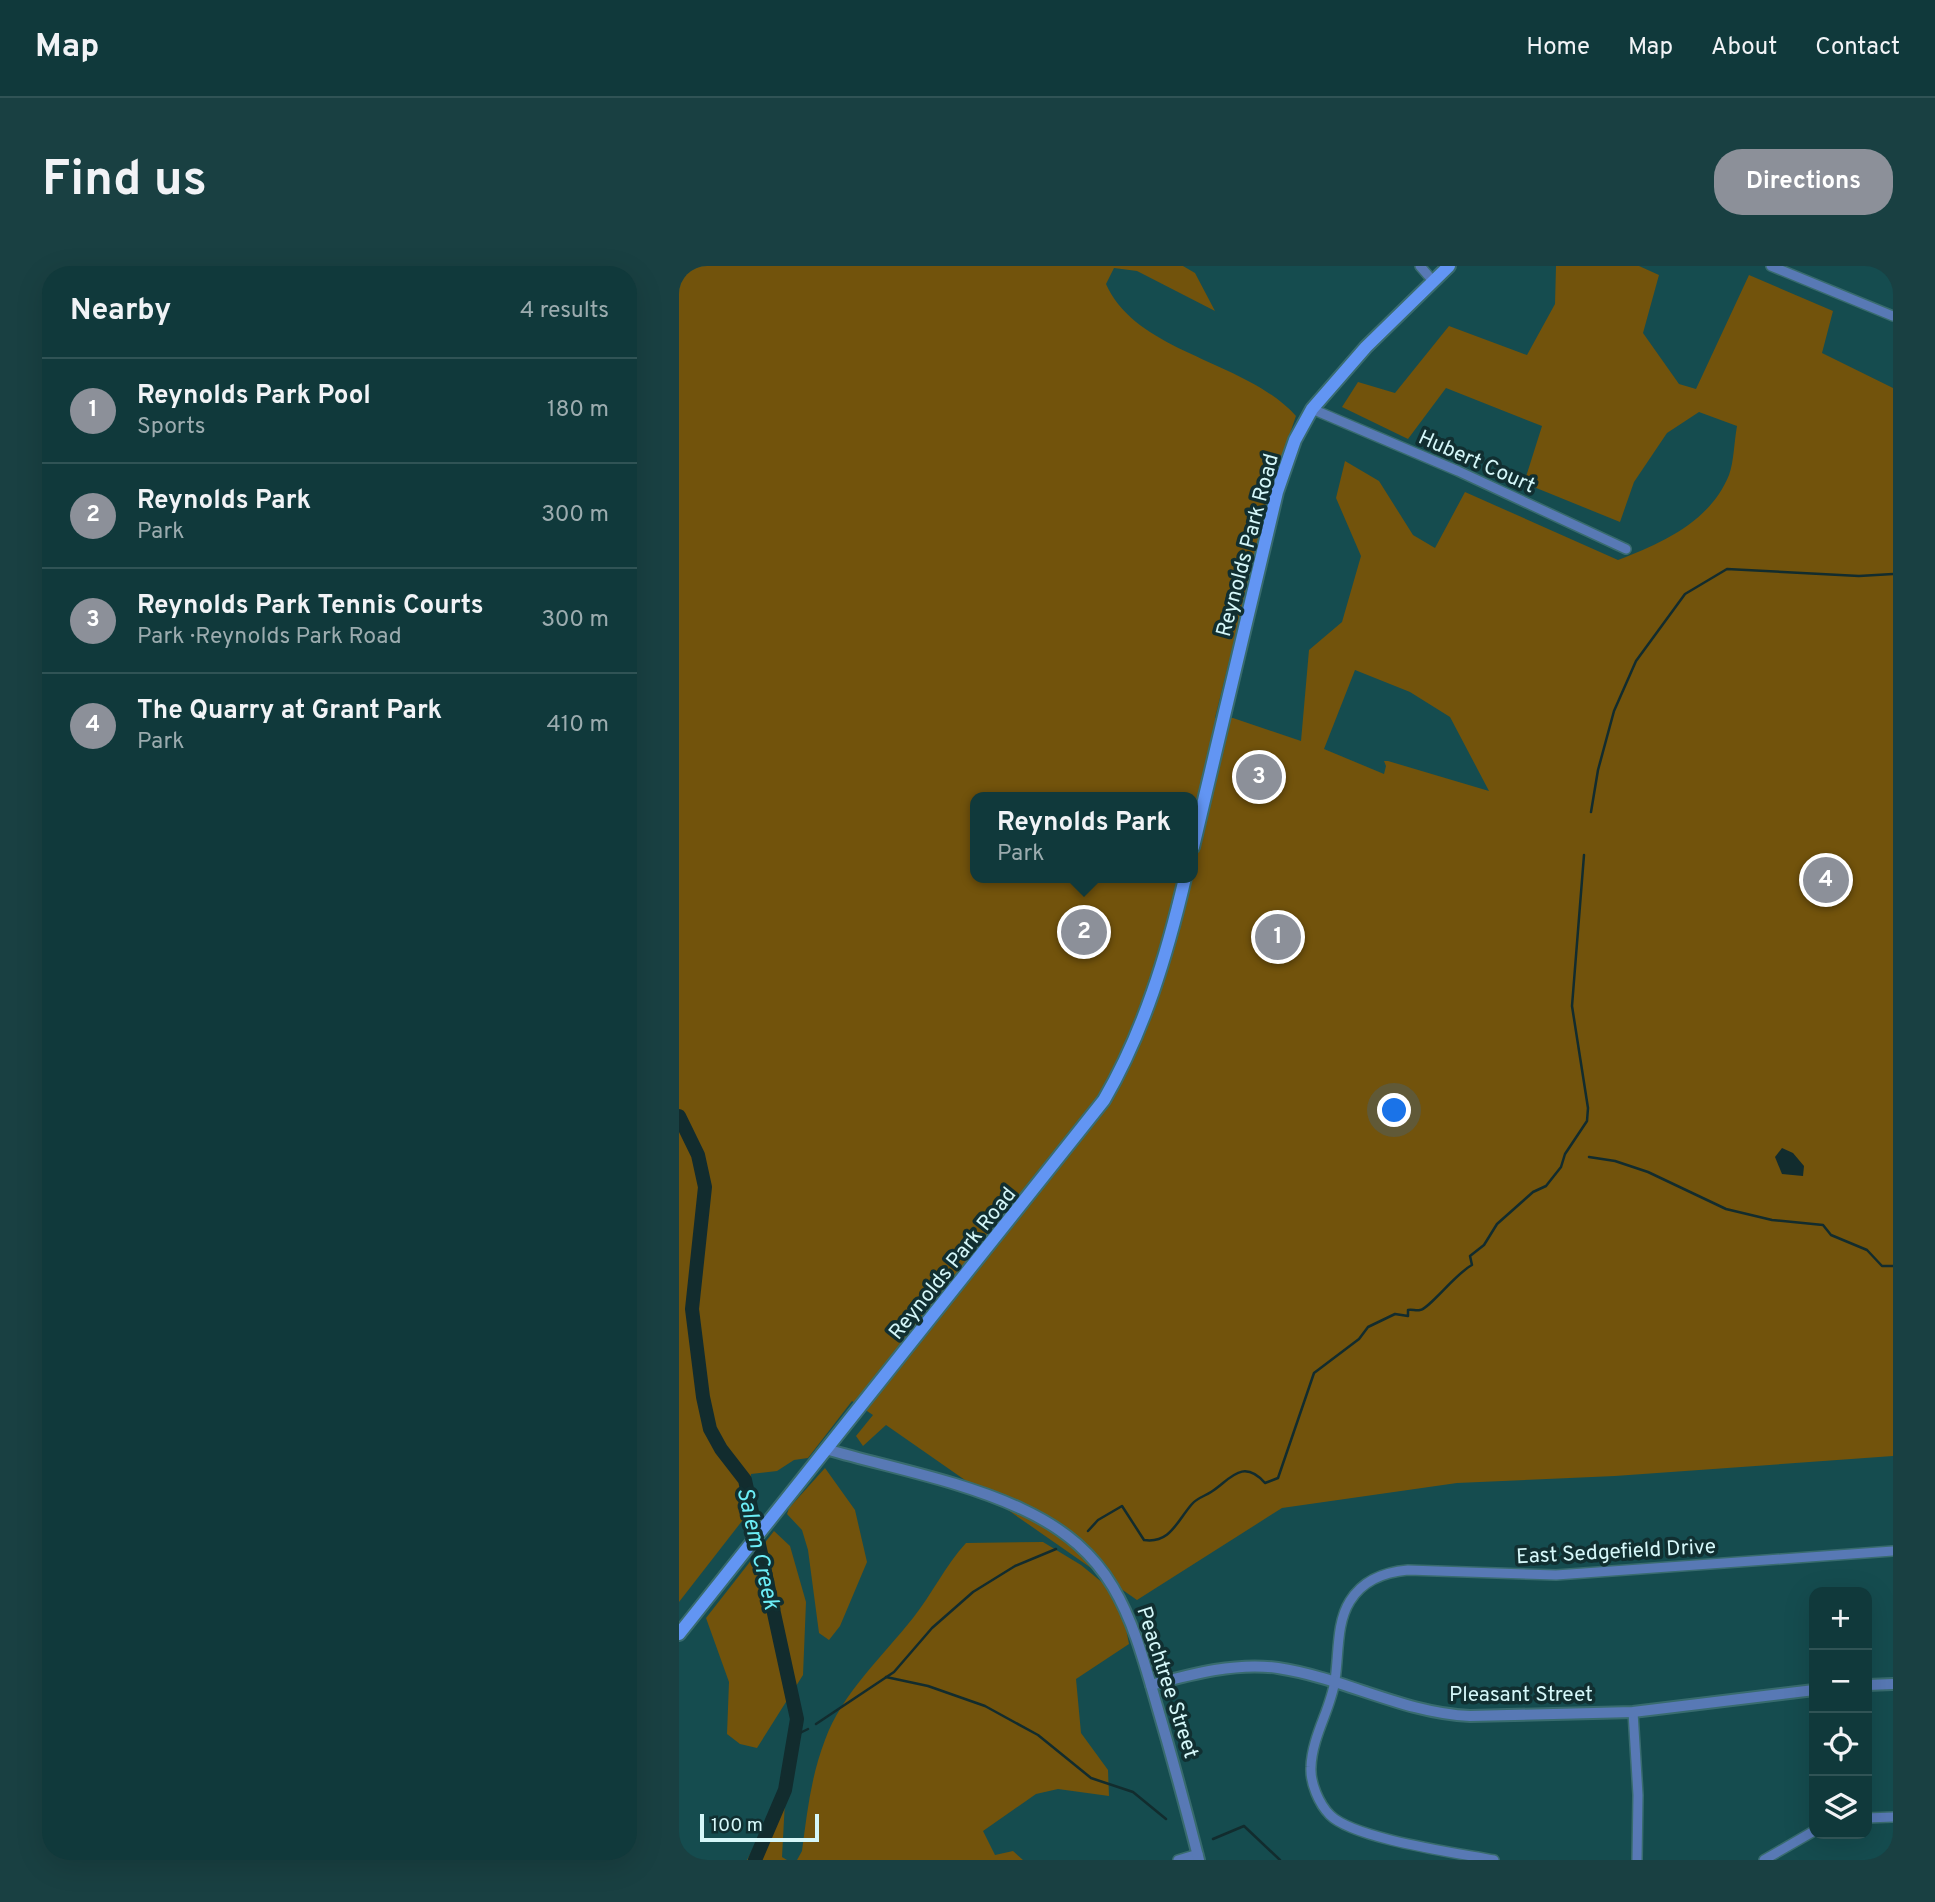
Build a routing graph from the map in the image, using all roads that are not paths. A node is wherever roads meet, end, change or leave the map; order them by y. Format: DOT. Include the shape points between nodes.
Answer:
graph roads {
  1 [pos="1420,266"];
  2 [pos="1449,266"];
  3 [pos="1776,267"];
  4 [pos="1433,281"];
  5 [pos="1893,316"];
  6 [pos="1312,409"];
  7 [pos="1626,549"];
  8 [pos="1198,822"];
  9 [pos="1184,883"];
  10 [pos="829,1450"];
  11 [pos="1893,1551"];
  12 [pos="679,1634"];
  13 [pos="1335,1683"];
  14 [pos="1893,1684"];
  15 [pos="1151,1685"];
  16 [pos="1872,1685"];
  17 [pos="1809,1691"];
  18 [pos="1633,1712"];
  19 [pos="1893,1817"];
  20 [pos="1872,1818"];
  21 [pos="1809,1834"];
  22 [pos="1199,1857"];
  23 [pos="1178,1860"];
  24 [pos="1494,1860"];
  25 [pos="1637,1860"];
  26 [pos="1764,1860"];
  1 -- 4 [label="street"];
  2 -- 4 [label="main road, Reynolds Park Road"];
  3 -- 5 [label="street"];
  4 -- 6 [label="main road, Reynolds Park Road"];
  6 -- 7 [label="street, Hubert Court"];
  6 -- 8 [label="main road, Reynolds Park Road" via="1295,440 1277,492"];
  9 -- 10 [label="main road, Reynolds Park Road" via="1152,996 1129,1056 1104,1100"];
  10 -- 12 [label="main road, Reynolds Park Road"];
  10 -- 15 [label="street, Peachtree Street" via="1008,1503 1055,1528 1091,1558 1118,1592 1133,1623"];
  11 -- 13 [label="street, East Sedgefield Drive" via="1556,1575 1437,1570 1387,1573 1365,1585 1346,1608"];
  13 -- 15 [label="street, Pleasant Street" via="1263,1667 1200,1673"];
  13 -- 18 [label="street, Pleasant Street" via="1443,1714"];
  13 -- 24 [label="street, East Sedgefield Drive" via="1311,1767 1317,1795 1329,1814 1357,1829"];
  14 -- 16 [label="street"];
  15 -- 22 [label="street, Peachtree Street"];
  17 -- 18 [label="street, Pleasant Street"];
  18 -- 25 [label="street"];
  19 -- 20 [label="street"];
  21 -- 26 [label="street"];
  22 -- 23 [label="street"];
}
